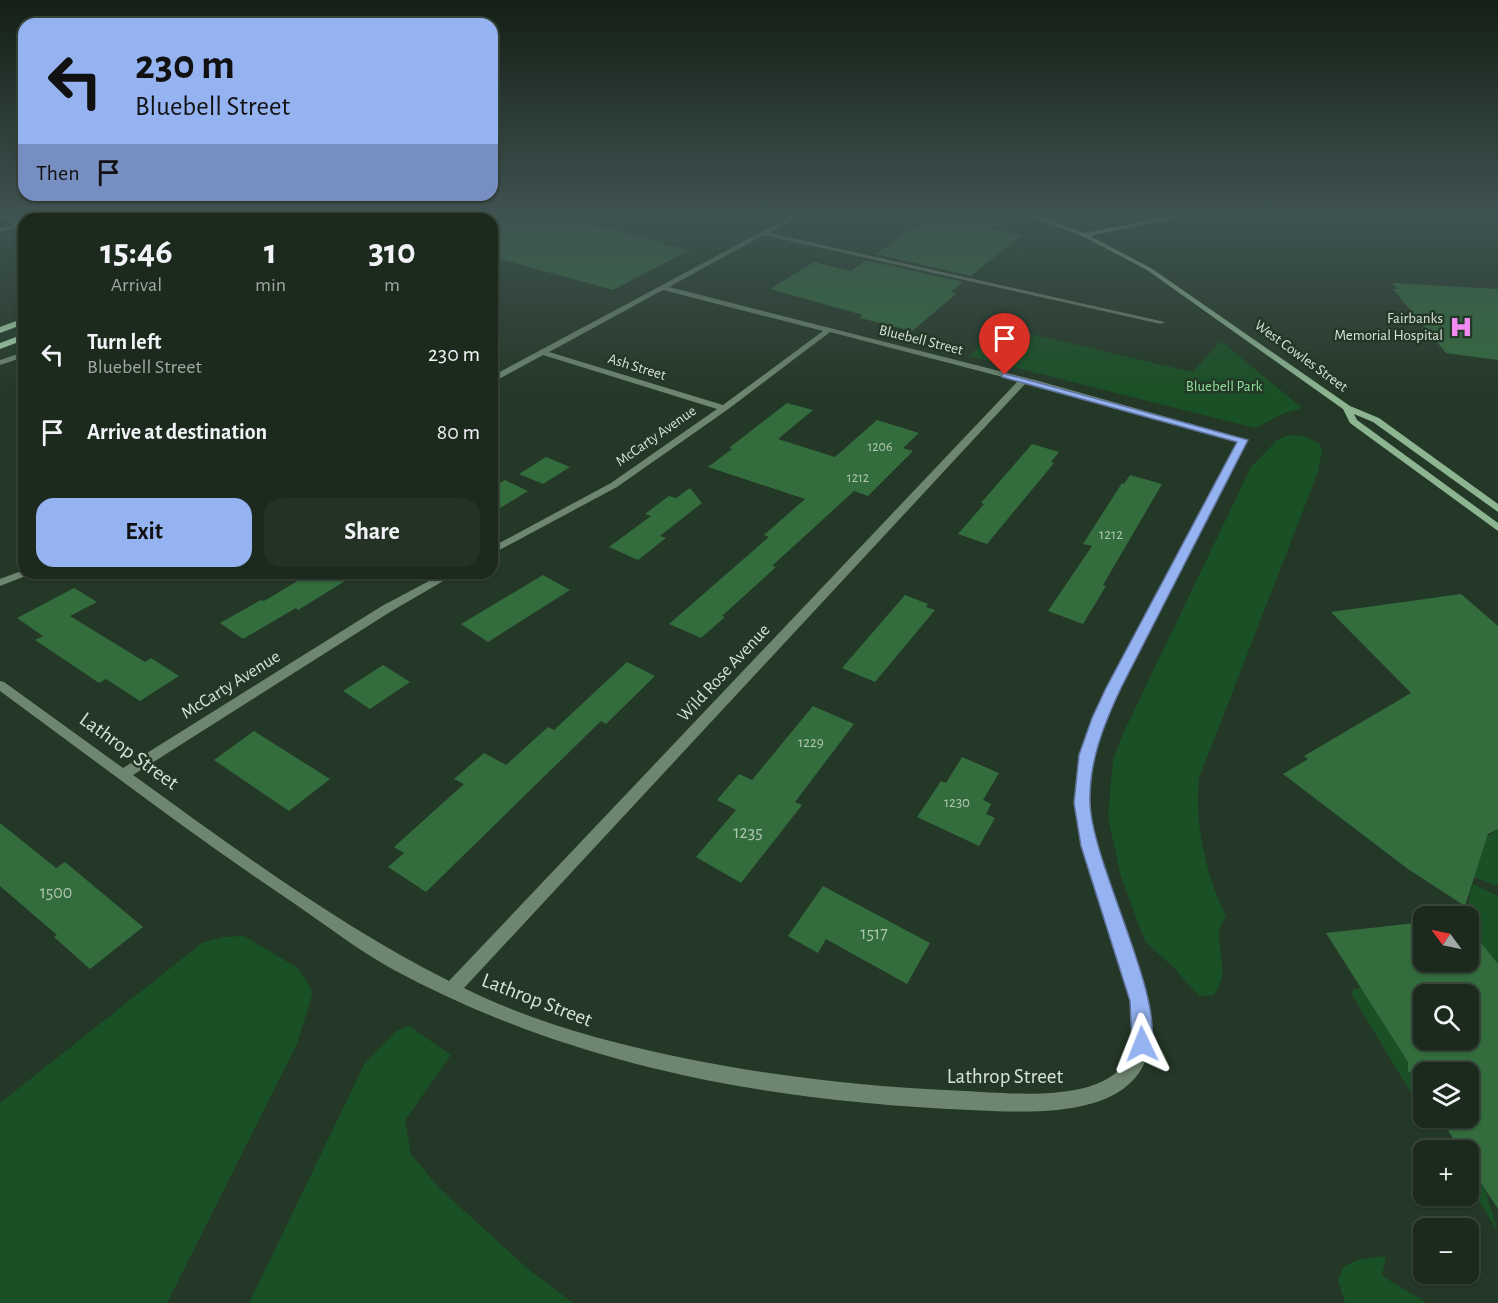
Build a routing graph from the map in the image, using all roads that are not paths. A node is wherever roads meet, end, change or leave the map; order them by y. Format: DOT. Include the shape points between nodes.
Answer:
graph roads {
  1 [pos="684,275"];
  2 [pos="950,275"];
  3 [pos="1157,275"];
  4 [pos="661,287"];
  5 [pos="1161,322"];
  6 [pos="18,323"];
  7 [pos="0,330"];
  8 [pos="827,331"];
  9 [pos="18,339"];
  10 [pos="0,346"];
  11 [pos="542,352"];
  12 [pos="18,356"];
  13 [pos="0,363"];
  14 [pos="498,376"];
  15 [pos="1024,380"];
  16 [pos="724,408"];
  17 [pos="1347,408"];
  18 [pos="1498,508"];
  19 [pos="1498,528"];
  20 [pos="498,548"];
  21 [pos="18,576"];
  22 [pos="441,579"];
  23 [pos="0,583"];
  24 [pos="0,685"];
  25 [pos="124,774"];
  26 [pos="451,990"];
  27 [pos="1135,1062"];
  1 -- 4 [label="street"];
  2 -- 5 [label="street"];
  3 -- 17 [label="main road, West Cowles Street"];
  4 -- 8 [label="street, Bluebell Street"];
  4 -- 11 [label="street"];
  6 -- 7 [label="main road"];
  8 -- 15 [label="street, Bluebell Street"];
  8 -- 16 [label="street, McCarty Avenue"];
  9 -- 10 [label="main road"];
  11 -- 14 [label="street"];
  11 -- 16 [label="street, Ash Street"];
  12 -- 13 [label="street"];
  15 -- 26 [label="street, Wild Rose Avenue"];
  15 -- 27 [label="street, Bluebell Street" via="1243,440 1114,688 1086,755 1082,803 1089,846 1139,1001 1142,1044"];
  16 -- 20 [label="street, McCarty Avenue" via="614,485"];
  17 -- 18 [label="main road, West Cowles Street" via="1376,420"];
  17 -- 19 [label="main road, West Cowles Street" via="1353,421"];
  21 -- 23 [label="street"];
  22 -- 25 [label="street, McCarty Avenue" via="386,609"];
  24 -- 25 [label="street, Lathrop Street"];
  25 -- 26 [label="street, Lathrop Street" via="255,870 396,962"];
  26 -- 27 [label="street, Lathrop Street" via="529,1024 629,1057 714,1076 807,1089 977,1101 1071,1100 1122,1080"];
}
